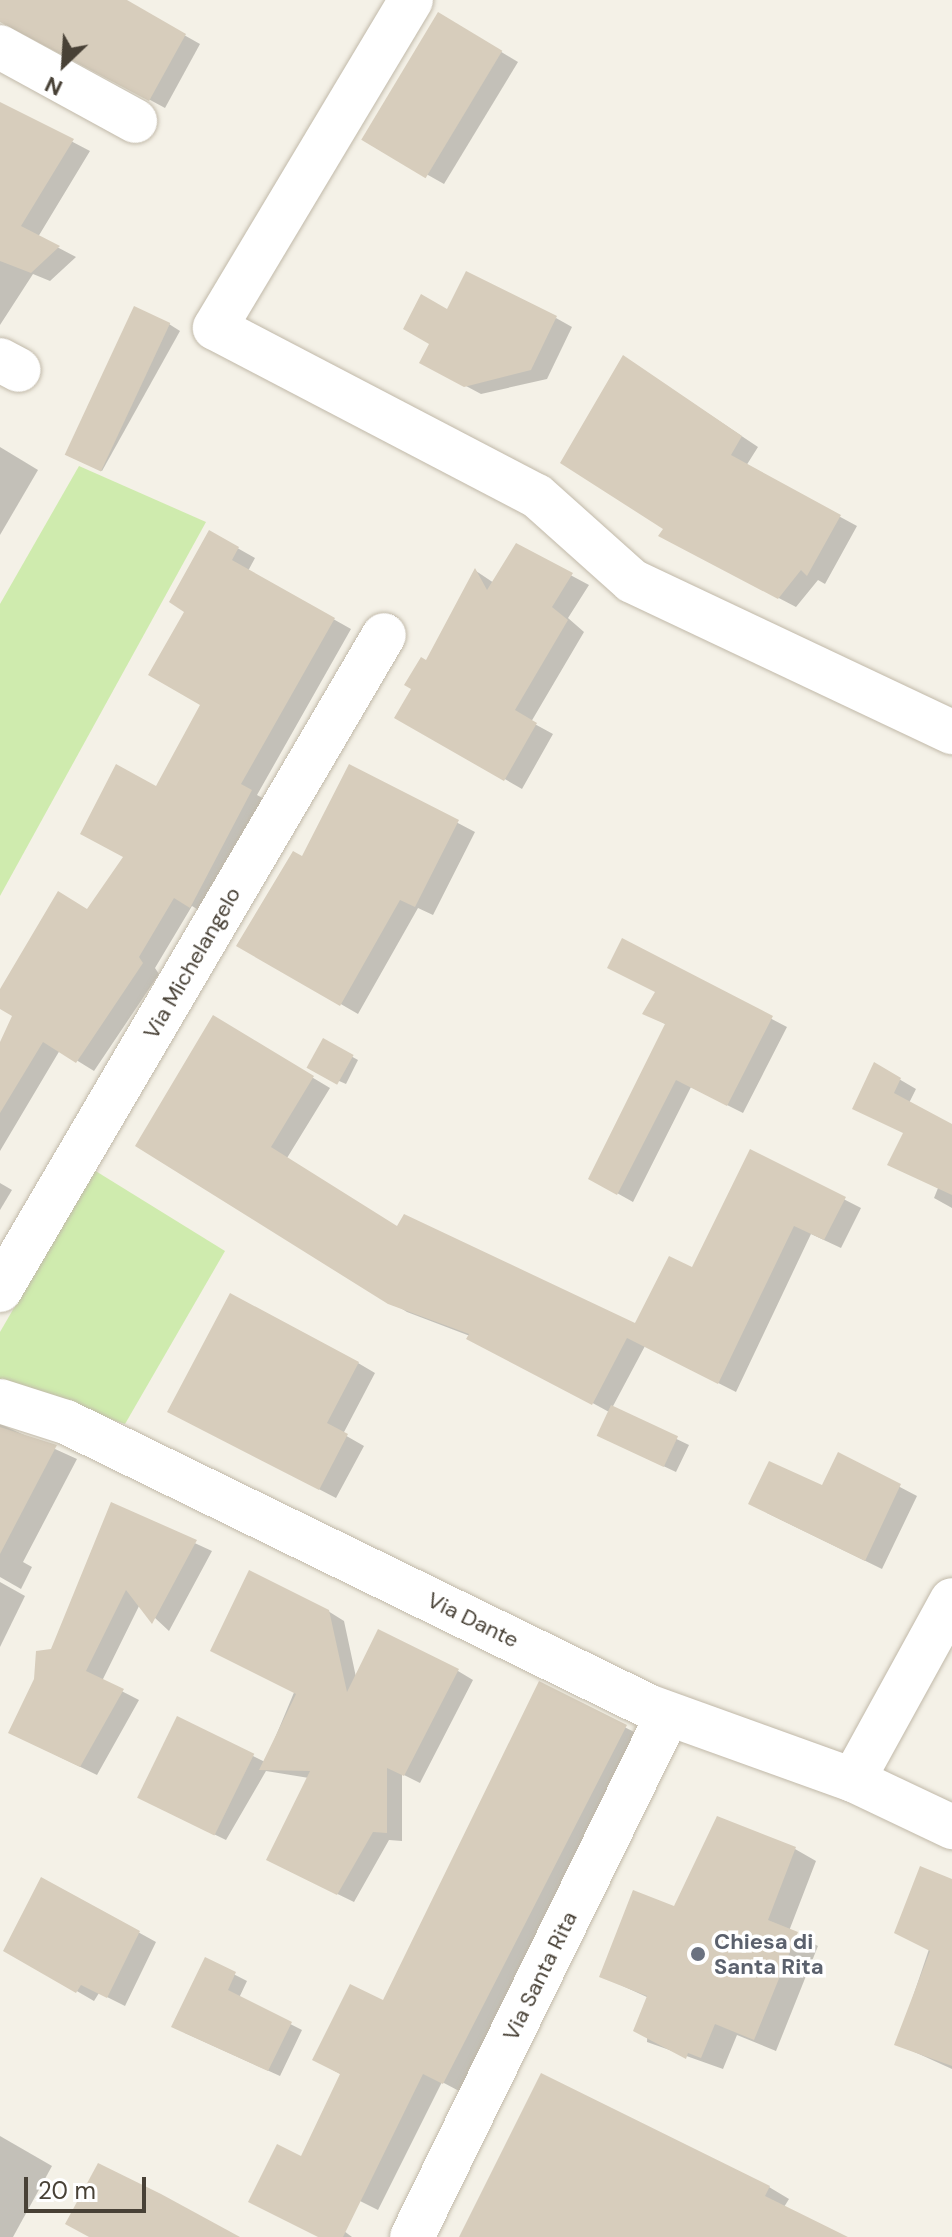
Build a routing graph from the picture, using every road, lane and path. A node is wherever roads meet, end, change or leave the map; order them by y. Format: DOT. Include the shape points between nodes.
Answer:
graph roads {
  1 [pos="411,0"];
  2 [pos="0,47"];
  3 [pos="135,121"];
  4 [pos="384,635"];
  5 [pos="952,732"];
  6 [pos="0,1290"];
  7 [pos="0,1401"];
  8 [pos="952,1600"];
  9 [pos="668,1714"];
  10 [pos="853,1780"];
  11 [pos="952,1827"];
  12 [pos="412,2237"];
  1 -- 5 [label="street" via="215,328 537,496 632,581"];
  2 -- 3 [label="street"];
  4 -- 6 [label="street, Via Michelangelo"];
  7 -- 9 [label="street, Via Dante" via="66,1422"];
  8 -- 10 [label="street"];
  9 -- 10 [label="street, Via Dante"];
  9 -- 12 [label="street, Via Santa Rita"];
  10 -- 11 [label="street, Via Dante"];
}
